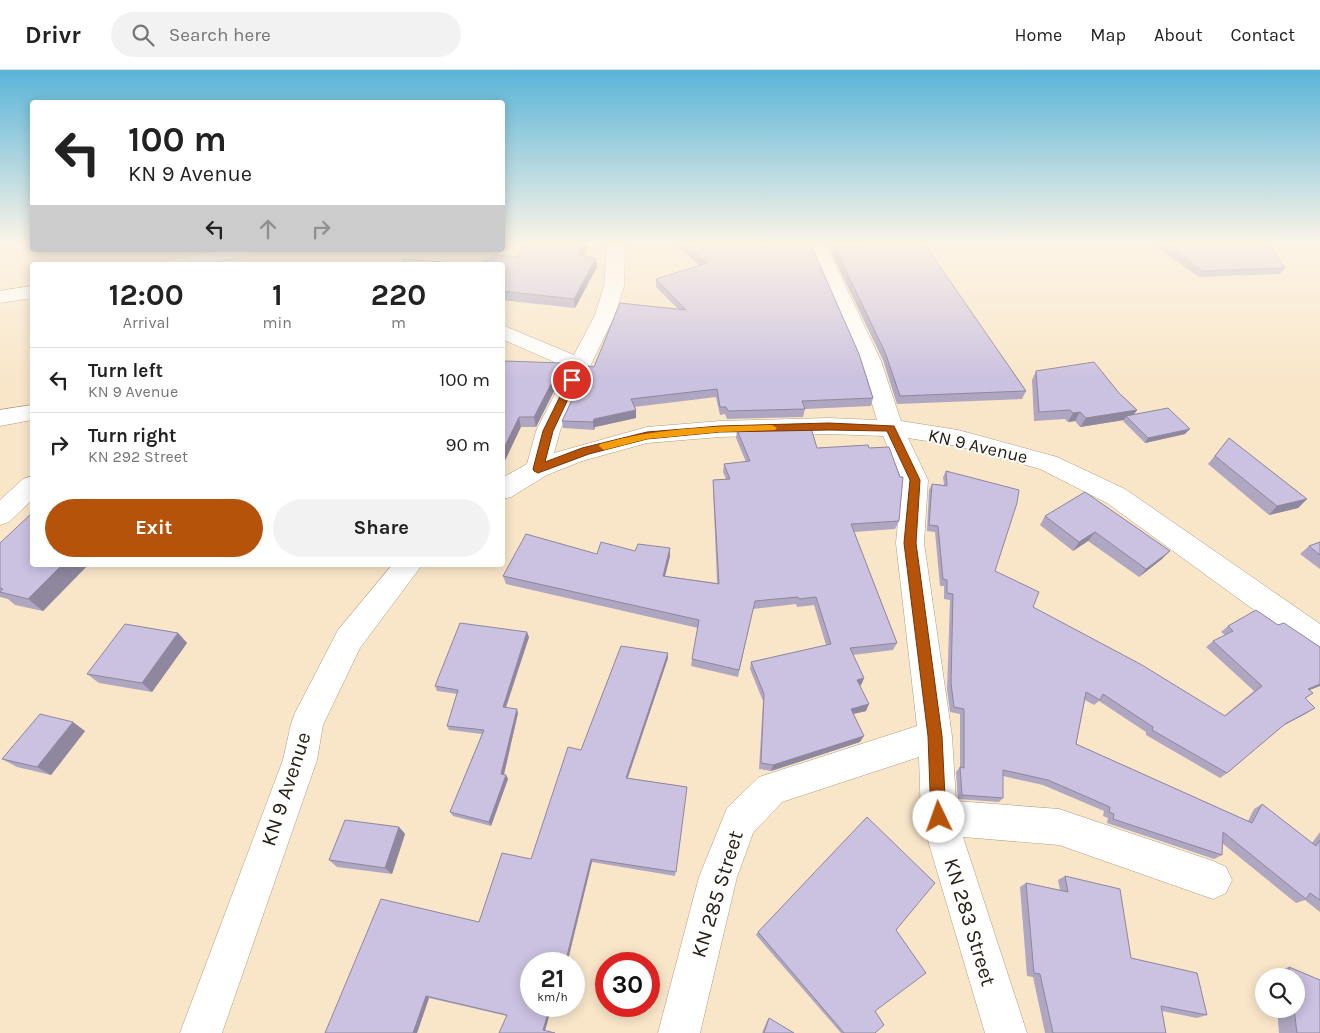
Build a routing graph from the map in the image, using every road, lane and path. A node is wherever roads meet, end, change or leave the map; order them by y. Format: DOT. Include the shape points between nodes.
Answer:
graph roads {
  1 [pos="613,290"];
  2 [pos="838,290"];
  3 [pos="30,292"];
  4 [pos="0,297"];
  5 [pos="505,332"];
  6 [pos="580,365"];
  7 [pos="30,413"];
  8 [pos="0,418"];
  9 [pos="891,428"];
  10 [pos="538,469"];
  11 [pos="30,486"];
  12 [pos="505,488"];
  13 [pos="0,514"];
  14 [pos="406,567"];
  15 [pos="1320,641"];
  16 [pos="935,736"];
  17 [pos="939,817"];
  18 [pos="1212,880"];
  19 [pos="201,1033"];
  20 [pos="679,1033"];
  21 [pos="1006,1033"];
  1 -- 6 [label="street" via="605,316"];
  2 -- 9 [label="street, KN 283 Street" via="870,361"];
  3 -- 4 [label="street"];
  5 -- 6 [label="street"];
  6 -- 10 [label="street" via="548,431"];
  7 -- 8 [label="street"];
  9 -- 10 [label="street, KN 9 Avenue" via="720,429 647,435 586,451"];
  9 -- 15 [label="street, KN 9 Avenue" via="958,438 1048,463 1116,496"];
  9 -- 16 [label="street, KN 283 Street" via="915,480 910,543"];
  10 -- 12 [label="street, KN 9 Avenue"];
  11 -- 13 [label="street"];
  14 -- 19 [label="street, KN 9 Avenue" via="348,639 307,724 300,760"];
  16 -- 17 [label="street, KN 283 Street"];
  16 -- 20 [label="street, KN 285 Street" via="771,789 740,821 718,877"];
  17 -- 18 [label="street" via="1059,827"];
  17 -- 21 [label="street, KN 283 Street"];
}
